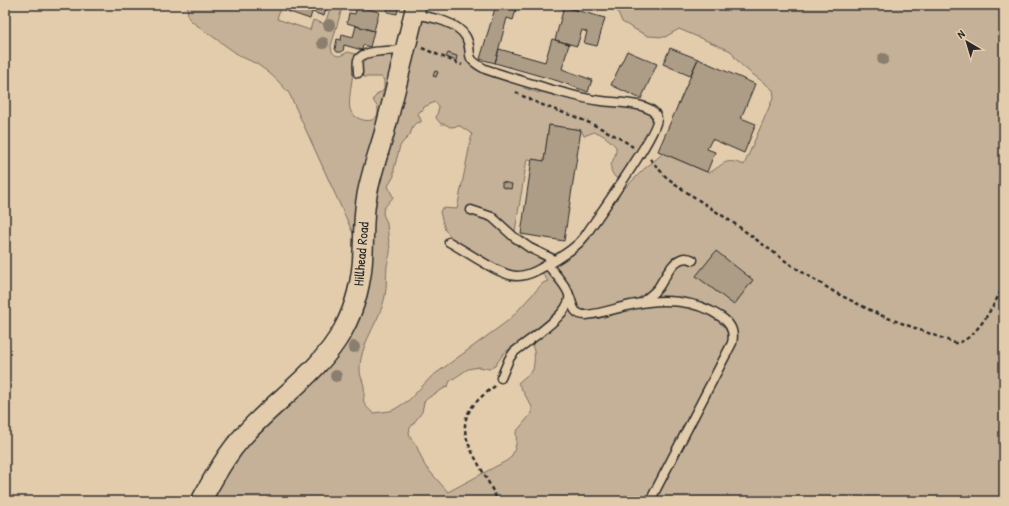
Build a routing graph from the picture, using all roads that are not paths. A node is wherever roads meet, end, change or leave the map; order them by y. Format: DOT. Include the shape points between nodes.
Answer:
graph roads {
  1 [pos="414,10"];
  2 [pos="406,46"];
  3 [pos="358,74"];
  4 [pos="471,210"];
  5 [pos="449,242"];
  6 [pos="555,260"];
  7 [pos="693,260"];
  8 [pos="547,264"];
  9 [pos="570,297"];
  10 [pos="641,303"];
  11 [pos="501,378"];
  12 [pos="201,501"];
  13 [pos="650,501"];
  1 -- 2 [label="street, Hillhead Road"];
  1 -- 6 [label="lane" via="458,28 467,39 471,59 485,70 583,98 642,106 656,113 658,122 653,134 582,240"];
  2 -- 3 [label="lane" via="365,54 358,60"];
  2 -- 12 [label="street, Hillhead Road" via="367,194 360,281 352,312 338,339 314,369 254,424 234,447"];
  4 -- 6 [label="lane" via="492,217 530,248"];
  5 -- 8 [label="lane" via="511,275 525,275"];
  6 -- 8 [label="lane"];
  7 -- 10 [label="lane" via="684,258 677,261 654,292"];
  8 -- 9 [label="lane"];
  9 -- 10 [label="lane" via="574,309 581,315 592,315"];
  9 -- 11 [label="lane" via="560,316 514,352"];
  10 -- 13 [label="lane" via="674,301 708,310 729,324 734,337"];
}
